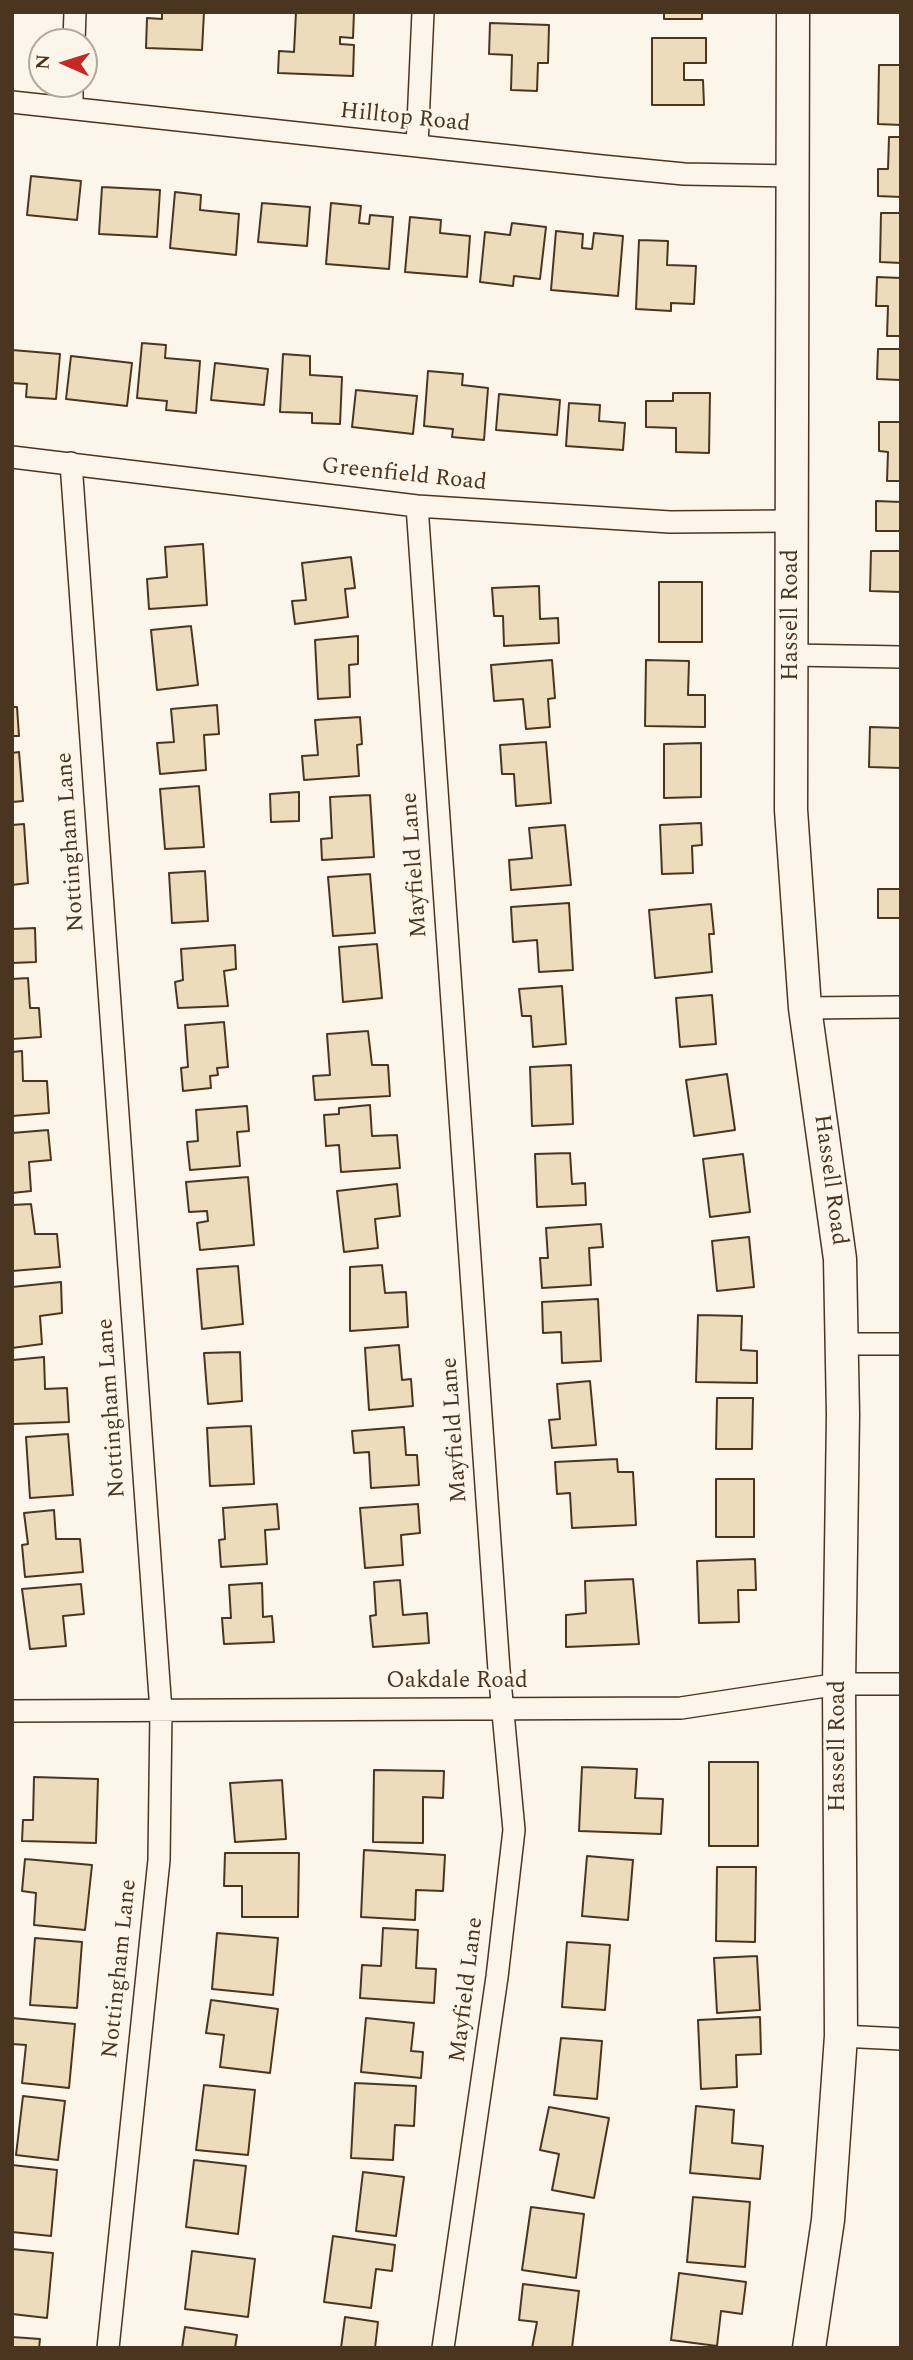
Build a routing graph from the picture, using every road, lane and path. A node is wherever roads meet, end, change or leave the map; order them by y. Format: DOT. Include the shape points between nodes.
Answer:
graph roads {
  1 [pos="423,12"];
  2 [pos="793,12"];
  3 [pos="72,98"];
  4 [pos="12,102"];
  5 [pos="72,107"];
  6 [pos="417,146"];
  7 [pos="793,176"];
  8 [pos="12,457"];
  9 [pos="71,463"];
  10 [pos="417,506"];
  11 [pos="791,521"];
  12 [pos="792,655"];
  13 [pos="901,657"];
  14 [pos="901,1007"];
  15 [pos="805,1008"];
  16 [pos="901,1344"];
  17 [pos="842,1345"];
  18 [pos="839,1685"];
  19 [pos="901,1685"];
  20 [pos="501,1708"];
  21 [pos="12,1711"];
  22 [pos="161,1711"];
  23 [pos="841,2036"];
  24 [pos="901,2039"];
  25 [pos="108,2348"];
  26 [pos="443,2348"];
  27 [pos="809,2348"];
  1 -- 6 [label="street"];
  2 -- 7 [label="street, Hassell Road"];
  3 -- 5 [label="street"];
  4 -- 5 [label="street, Hilltop Road"];
  5 -- 6 [label="street, Hilltop Road"];
  6 -- 7 [label="street, Hilltop Road" via="684,174"];
  7 -- 11 [label="street, Hassell Road"];
  8 -- 9 [label="street, Greenfield Road"];
  9 -- 10 [label="street, Greenfield Road"];
  9 -- 22 [label="street, Nottingham Lane"];
  10 -- 11 [label="street, Greenfield Road" via="670,522"];
  10 -- 20 [label="street, Mayfield Lane"];
  11 -- 12 [label="street, Hassell Road"];
  12 -- 13 [label="street"];
  12 -- 15 [label="street, Hassell Road" via="791,810"];
  14 -- 15 [label="street"];
  15 -- 17 [label="street, Hassell Road" via="840,1259"];
  16 -- 17 [label="street"];
  17 -- 18 [label="street, Hassell Road"];
  18 -- 19 [label="street, Oakdale Road"];
  18 -- 20 [label="street, Oakdale Road" via="681,1708"];
  18 -- 23 [label="street, Hassell Road"];
  20 -- 22 [label="street, Oakdale Road"];
  20 -- 26 [label="street, Mayfield Lane" via="513,1830 497,1978"];
  21 -- 22 [label="street, Oakdale Road"];
  22 -- 25 [label="street, Nottingham Lane" via="159,1860"];
  23 -- 24 [label="street"];
  23 -- 27 [label="street, Hassell Road" via="828,2220"];
}
